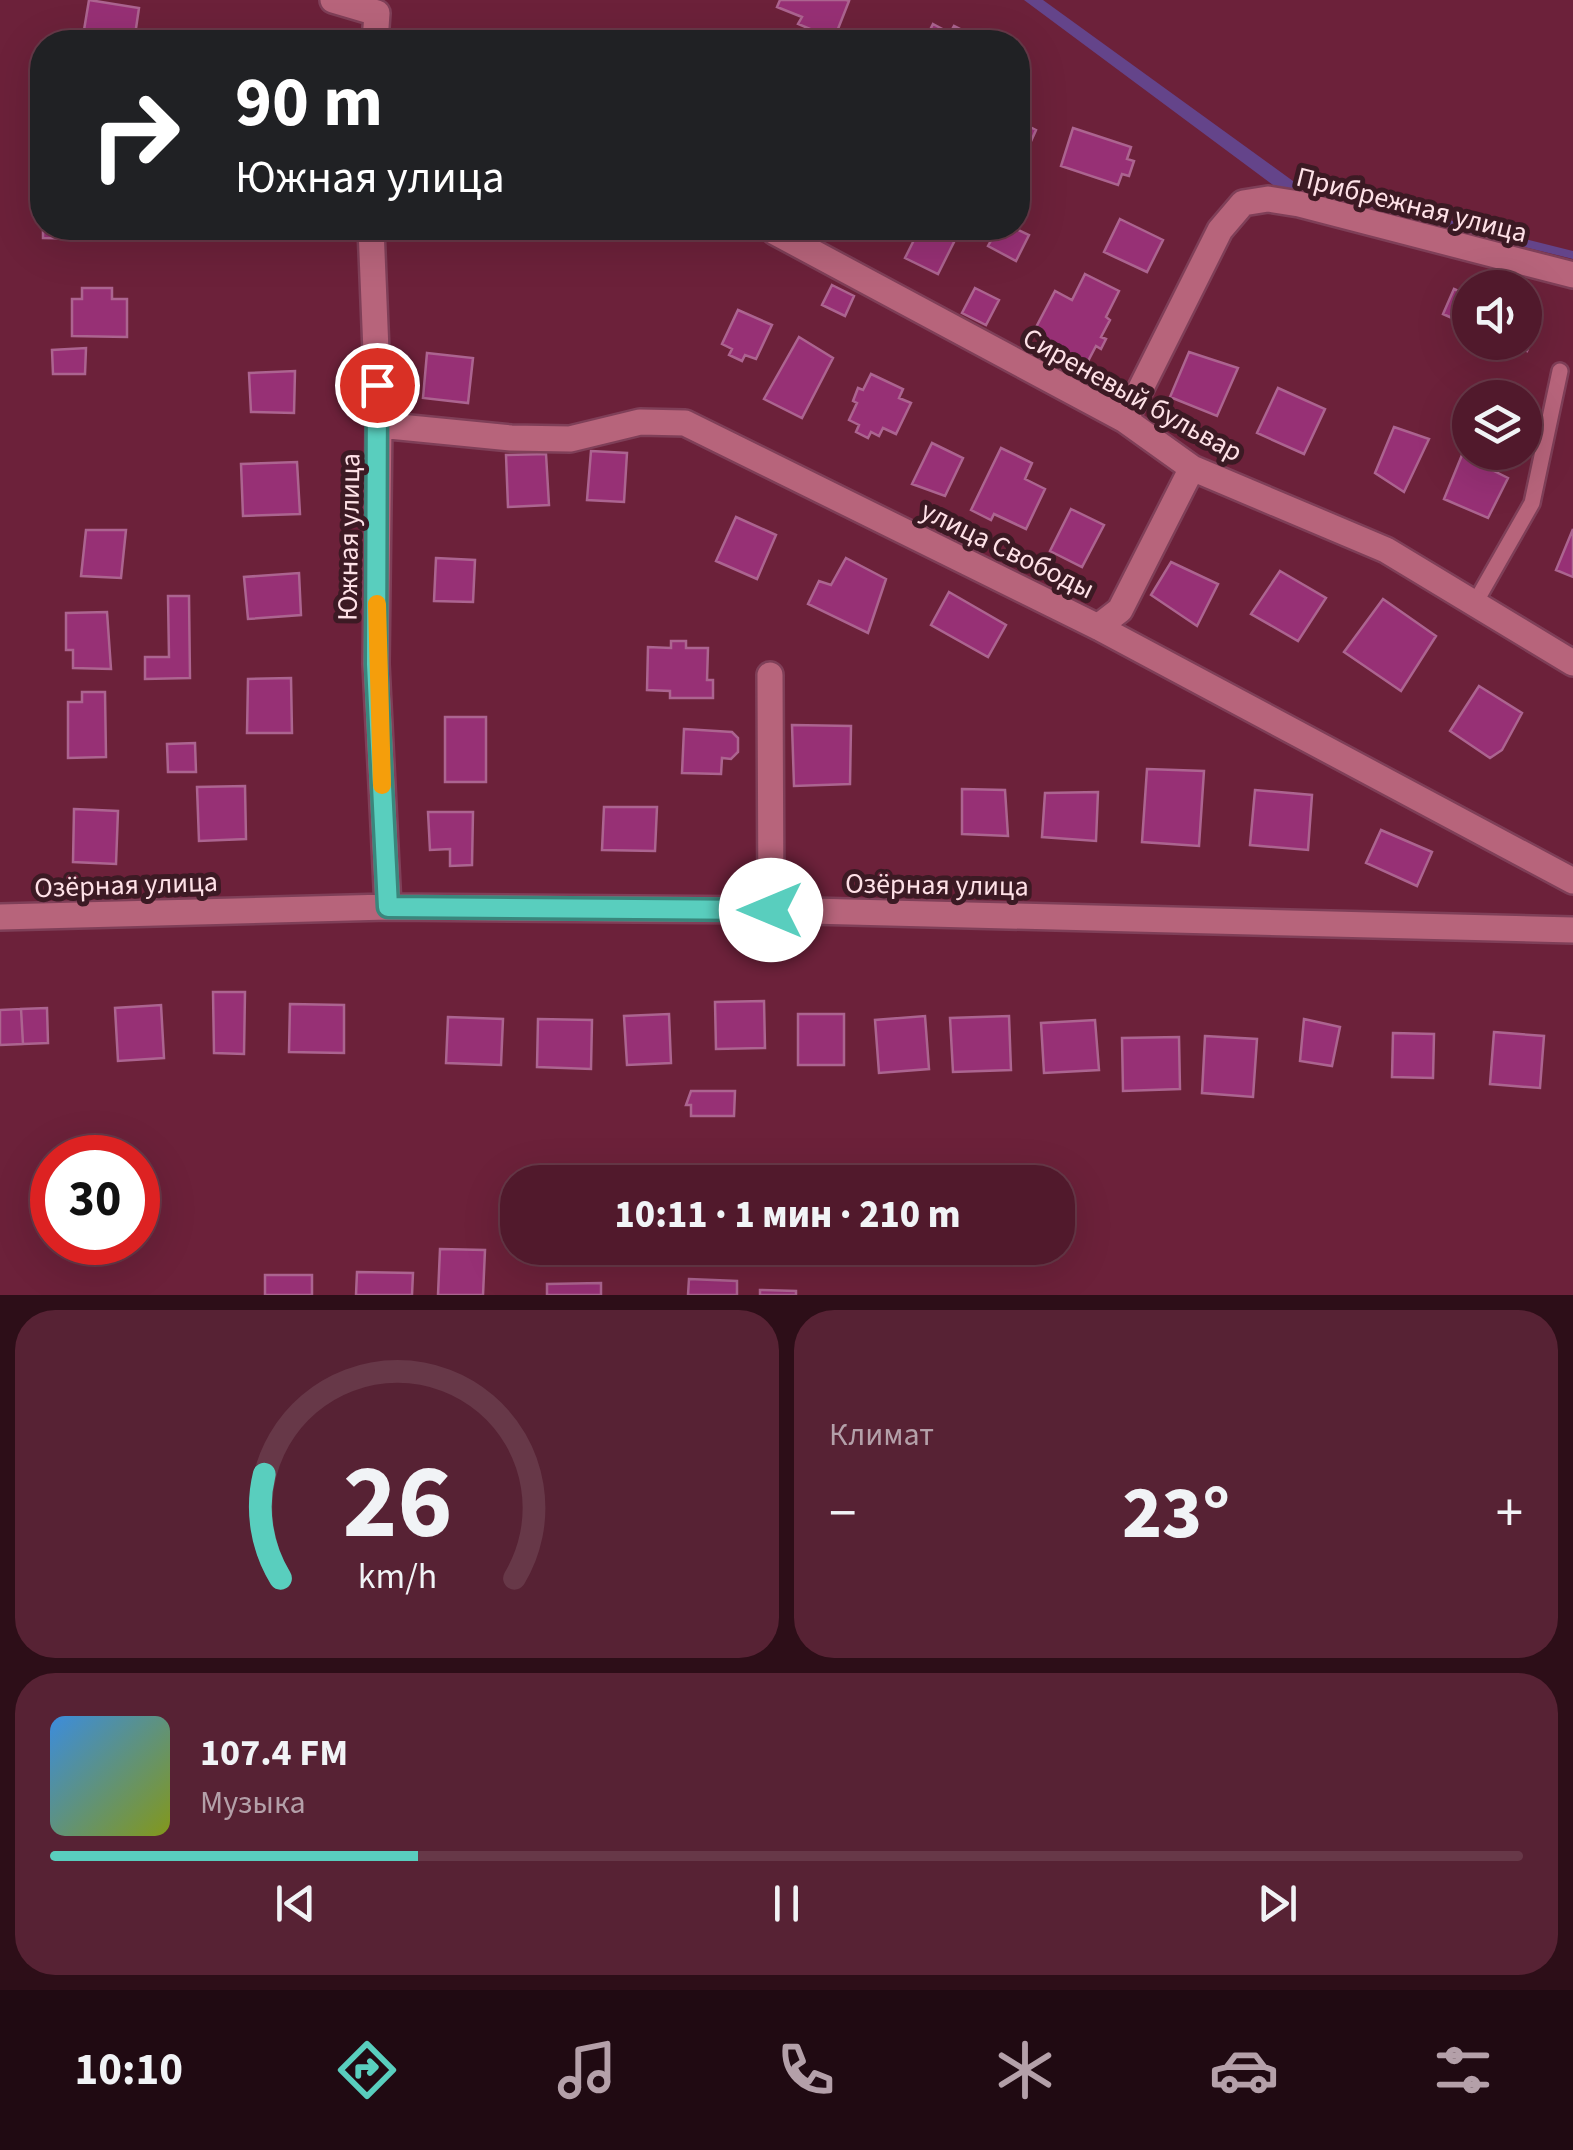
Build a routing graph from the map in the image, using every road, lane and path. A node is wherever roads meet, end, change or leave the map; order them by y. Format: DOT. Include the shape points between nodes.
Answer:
graph roads {
  1 [pos="333,0"];
  2 [pos="377,6"];
  3 [pos="371,240"];
  4 [pos="790,240"];
  5 [pos="1573,276"];
  6 [pos="1560,371"];
  7 [pos="1125,420"];
  8 [pos="379,425"];
  9 [pos="1192,468"];
  10 [pos="1476,604"];
  11 [pos="1098,627"];
  12 [pos="1573,662"];
  13 [pos="770,675"];
  14 [pos="1573,881"];
  15 [pos="388,907"];
  16 [pos="771,910"];
  17 [pos="0,917"];
  18 [pos="1573,930"];
  1 -- 2 [label="street"];
  3 -- 8 [label="street, Южная улица"];
  4 -- 7 [label="street, Сиреневый бульвар"];
  5 -- 7 [label="street, Прибрежная улица" via="1299,204 1243,203 1220,230"];
  6 -- 10 [label="lane" via="1532,502"];
  7 -- 9 [label="street, Сиреневый бульвар"];
  8 -- 11 [label="street, улица Свободы" via="570,439 640,422 685,423"];
  8 -- 15 [label="street, Южная улица" via="376,664"];
  9 -- 10 [label="street, Сиреневый бульвар" via="1386,550"];
  9 -- 11 [label="street" via="1120,610"];
  10 -- 12 [label="street, Сиреневый бульвар"];
  11 -- 14 [label="street, улица Свободы"];
  13 -- 16 [label="street"];
  15 -- 16 [label="street, Озёрная улица"];
  15 -- 17 [label="street, Озёрная улица"];
  16 -- 18 [label="street, Озёрная улица"];
}
